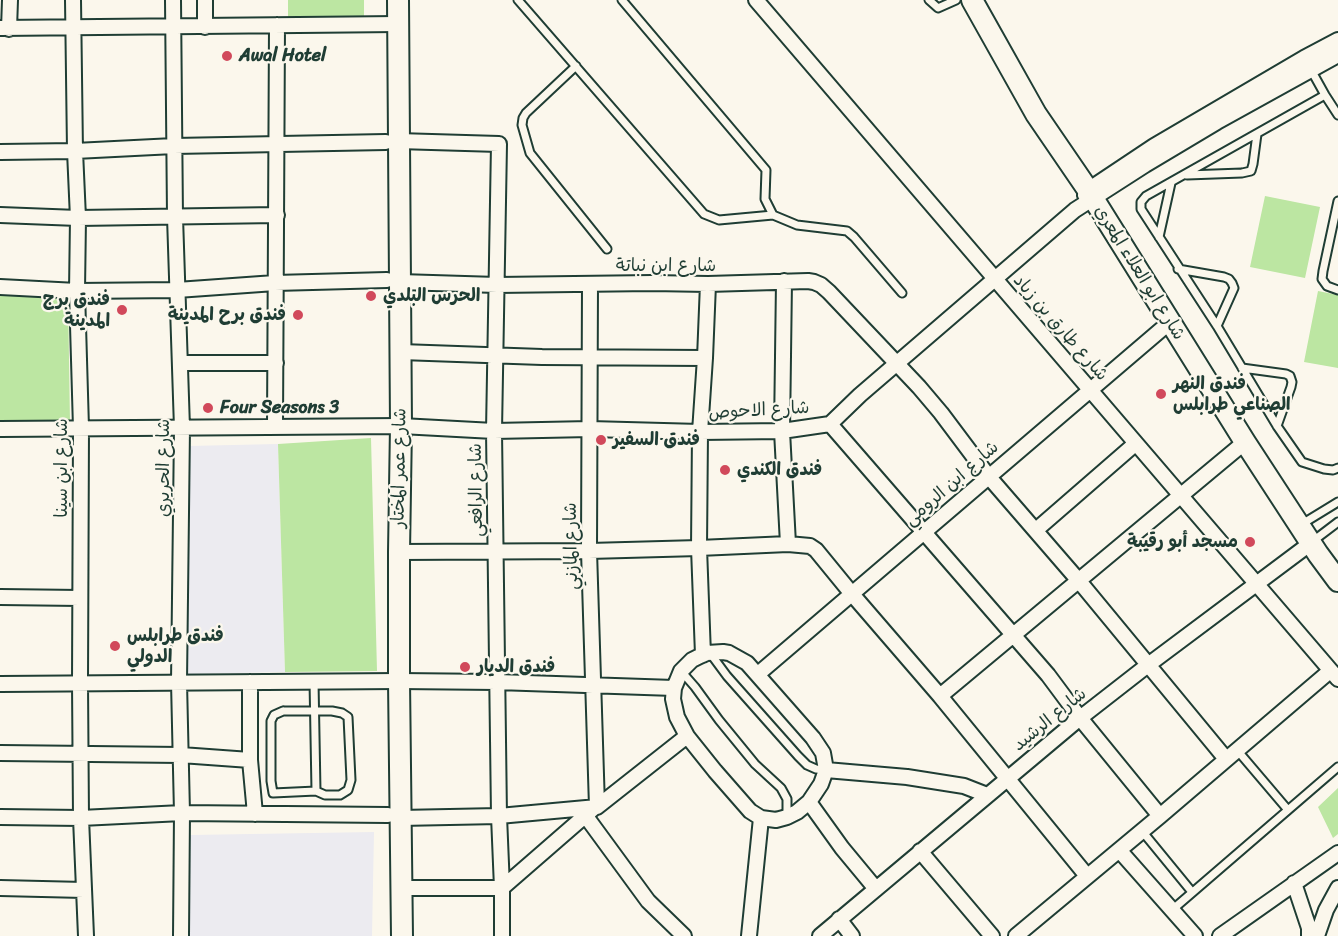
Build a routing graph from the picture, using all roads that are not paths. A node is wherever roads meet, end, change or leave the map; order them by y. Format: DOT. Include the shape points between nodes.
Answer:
graph roads {
  1 [pos="10,0"];
  2 [pos="73,0"];
  3 [pos="173,0"];
  4 [pos="205,0"];
  5 [pos="385,0"];
  6 [pos="398,0"];
  7 [pos="518,0"];
  8 [pos="622,0"];
  9 [pos="756,0"];
  10 [pos="929,0"];
  11 [pos="956,0"];
  12 [pos="972,0"];
  13 [pos="392,24"];
  14 [pos="277,25"];
  15 [pos="173,26"];
  16 [pos="73,27"];
  17 [pos="205,27"];
  18 [pos="4,28"];
  19 [pos="1338,40"];
  20 [pos="1338,55"];
  21 [pos="1304,58"];
  22 [pos="576,66"];
  23 [pos="1312,71"];
  24 [pos="1325,95"];
  25 [pos="1338,115"];
  26 [pos="1257,134"];
  27 [pos="392,142"];
  28 [pos="276,144"];
  29 [pos="174,146"];
  30 [pos="75,151"];
  31 [pos="0,152"];
  32 [pos="1185,175"];
  33 [pos="1171,183"];
  34 [pos="1091,194"];
  35 [pos="1338,201"];
  36 [pos="0,215"];
  37 [pos="277,215"];
  38 [pos="773,215"];
  39 [pos="175,217"];
  40 [pos="78,218"];
  41 [pos="1159,237"];
  42 [pos="607,249"];
  43 [pos="1178,268"];
  44 [pos="994,279"];
  45 [pos="394,281"];
  46 [pos="783,281"];
  47 [pos="276,283"];
  48 [pos="590,284"];
  49 [pos="708,284"];
  50 [pos="497,285"];
  51 [pos="0,287"];
  52 [pos="177,290"];
  53 [pos="1338,290"];
  54 [pos="77,291"];
  55 [pos="902,292"];
  56 [pos="1170,322"];
  57 [pos="1217,327"];
  58 [pos="401,352"];
  59 [pos="495,356"];
  60 [pos="591,357"];
  61 [pos="705,358"];
  62 [pos="181,363"];
  63 [pos="276,363"];
  64 [pos="897,364"];
  65 [pos="1242,368"];
  66 [pos="1090,390"];
  67 [pos="830,424"];
  68 [pos="395,426"];
  69 [pos="1277,426"];
  70 [pos="275,427"];
  71 [pos="81,428"];
  72 [pos="182,428"];
  73 [pos="0,429"];
  74 [pos="590,429"];
  75 [pos="494,431"];
  76 [pos="782,431"];
  77 [pos="700,432"];
  78 [pos="1245,442"];
  79 [pos="1135,444"];
  80 [pos="1338,468"];
  81 [pos="989,477"];
  82 [pos="1180,496"];
  83 [pos="1338,502"];
  84 [pos="1338,522"];
  85 [pos="1300,526"];
  86 [pos="1036,530"];
  87 [pos="924,533"];
  88 [pos="1311,543"];
  89 [pos="788,544"];
  90 [pos="699,548"];
  91 [pos="589,551"];
  92 [pos="399,552"];
  93 [pos="496,552"];
  94 [pos="1079,581"];
  95 [pos="1338,581"];
  96 [pos="1256,583"];
  97 [pos="852,594"];
  98 [pos="0,597"];
  99 [pos="80,598"];
  100 [pos="1013,635"];
  101 [pos="706,654"];
  102 [pos="1148,664"];
  103 [pos="681,671"];
  104 [pos="758,674"];
  105 [pos="1334,675"];
  106 [pos="314,681"];
  107 [pos="394,681"];
  108 [pos="179,682"];
  109 [pos="250,682"];
  110 [pos="497,682"];
  111 [pos="80,683"];
  112 [pos="0,684"];
  113 [pos="593,685"];
  114 [pos="674,688"];
  115 [pos="939,696"];
  116 [pos="315,712"];
  117 [pos="1080,718"];
  118 [pos="687,736"];
  119 [pos="0,753"];
  120 [pos="1231,754"];
  121 [pos="81,755"];
  122 [pos="181,755"];
  123 [pos="250,760"];
  124 [pos="1338,767"];
  125 [pos="826,770"];
  126 [pos="1007,778"];
  127 [pos="316,791"];
  128 [pos="987,795"];
  129 [pos="808,802"];
  130 [pos="592,810"];
  131 [pos="1288,810"];
  132 [pos="182,813"];
  133 [pos="255,813"];
  134 [pos="499,816"];
  135 [pos="1160,816"];
  136 [pos="0,817"];
  137 [pos="394,817"];
  138 [pos="787,817"];
  139 [pos="761,818"];
  140 [pos="81,819"];
  141 [pos="1142,831"];
  142 [pos="1119,850"];
  143 [pos="920,851"];
  144 [pos="1338,853"];
  145 [pos="1087,876"];
  146 [pos="1294,883"];
  147 [pos="0,888"];
  148 [pos="402,888"];
  149 [pos="502,888"];
  150 [pos="1338,888"];
  151 [pos="876,889"];
  152 [pos="84,890"];
  153 [pos="1192,892"];
  154 [pos="1172,910"];
  155 [pos="839,919"];
  156 [pos="674,933"];
  157 [pos="86,936"];
  158 [pos="181,936"];
  159 [pos="389,936"];
  160 [pos="402,936"];
  161 [pos="502,936"];
  162 [pos="749,936"];
  163 [pos="820,936"];
  164 [pos="852,936"];
  165 [pos="992,936"];
  166 [pos="1016,936"];
  167 [pos="1195,936"];
  168 [pos="1220,936"];
  169 [pos="1309,936"];
  170 [pos="1317,936"];
  1 -- 18 [label="street"];
  2 -- 16 [label="street, شارع ابن سينا"];
  3 -- 15 [label="street, شارع الحريري"];
  4 -- 17 [label="street"];
  5 -- 13 [label="main road, شارع عمر المختار"];
  6 -- 13 [label="main road, شارع عمر المختار"];
  7 -- 22 [label="lane"];
  8 -- 38 [label="lane" via="766,170 765,199"];
  9 -- 44 [label="street, شارع طارق بن زياد"];
  10 -- 11 [label="lane" via="938,8"];
  12 -- 34 [label="main road, شارع ابو العلاء المعري" via="1036,114"];
  13 -- 14 [label="street"];
  13 -- 27 [label="main road, شارع عمر المختار"];
  14 -- 17 [label="street"];
  14 -- 28 [label="street"];
  15 -- 16 [label="street"];
  15 -- 17 [label="street"];
  15 -- 29 [label="street, شارع الحريري"];
  16 -- 18 [label="street"];
  16 -- 30 [label="street, شارع ابن سينا"];
  19 -- 21 [label="street"];
  20 -- 23 [label="street"];
  21 -- 23 [label="lane"];
  21 -- 34 [label="street" via="1154,146"];
  22 -- 38 [label="lane" via="704,214 719,219"];
  22 -- 42 [label="lane" via="526,113 522,125 530,153"];
  23 -- 24 [label="lane"];
  23 -- 34 [label="street"];
  24 -- 25 [label="lane"];
  24 -- 26 [label="lane"];
  26 -- 32 [label="lane"];
  26 -- 32 [label="lane" via="1251,171"];
  27 -- 28 [label="street"];
  27 -- 45 [label="main road, شارع عمر المختار"];
  27 -- 50 [label="street, شارع الرافعي" via="499,144"];
  28 -- 29 [label="street"];
  28 -- 37 [label="street"];
  29 -- 30 [label="street"];
  29 -- 39 [label="street, شارع الحريري"];
  30 -- 31 [label="street"];
  30 -- 40 [label="street, شارع ابن سينا"];
  32 -- 33 [label="lane"];
  33 -- 41 [label="lane"];
  33 -- 41 [label="lane" via="1142,202 1141,209"];
  34 -- 44 [label="street, شارع الاحوص"];
  34 -- 56 [label="main road, شارع ابو العلاء المعري"];
  35 -- 53 [label="lane" via="1323,279 1327,286"];
  36 -- 40 [label="street"];
  37 -- 39 [label="street"];
  37 -- 47 [label="street"];
  38 -- 55 [label="lane" via="797,225 847,231"];
  39 -- 40 [label="street"];
  39 -- 52 [label="street, شارع الحريري"];
  40 -- 54 [label="street, شارع ابن سينا"];
  41 -- 43 [label="lane"];
  43 -- 57 [label="lane"];
  43 -- 57 [label="lane" via="1224,277 1232,283 1234,288"];
  44 -- 64 [label="street, شارع الاحوص"];
  44 -- 66 [label="street, شارع طارق بن زياد"];
  45 -- 47 [label="street, شارع ابن نباتة"];
  45 -- 50 [label="street, شارع ابن نباتة"];
  45 -- 58 [label="main road, شارع عمر المختار"];
  45 -- 68 [label="main road, شارع عمر المختار"];
  46 -- 49 [label="street, شارع ابن نباتة"];
  46 -- 64 [label="street, شارع ابن نباتة" via="821,285"];
  46 -- 76 [label="street"];
  47 -- 52 [label="street, شارع ابن نباتة"];
  47 -- 63 [label="street"];
  48 -- 49 [label="street, شارع ابن نباتة"];
  48 -- 50 [label="street, شارع ابن نباتة"];
  48 -- 60 [label="street, شارع المازني"];
  49 -- 61 [label="street"];
  50 -- 59 [label="street, شارع الرافعي"];
  51 -- 54 [label="street, شارع ابن نباتة"];
  52 -- 54 [label="street, شارع ابن نباتة"];
  52 -- 62 [label="street, شارع الحريري"];
  54 -- 71 [label="street, شارع ابن سينا"];
  56 -- 66 [label="street, شارع ابن الرومي"];
  56 -- 78 [label="main road, شارع ابو العلاء المعري"];
  57 -- 65 [label="lane"];
  58 -- 59 [label="street"];
  58 -- 68 [label="main road, شارع عمر المختار"];
  59 -- 60 [label="street"];
  59 -- 75 [label="street, شارع الرافعي"];
  60 -- 61 [label="street"];
  60 -- 74 [label="street, شارع المازني"];
  61 -- 77 [label="street"];
  62 -- 63 [label="street"];
  62 -- 72 [label="street, شارع الحريري"];
  63 -- 70 [label="street"];
  64 -- 67 [label="street, شارع الاحوص"];
  64 -- 81 [label="street, شارع ابن نباتة" via="941,413"];
  65 -- 69 [label="lane"];
  65 -- 69 [label="lane" via="1290,376 1291,387"];
  66 -- 79 [label="street, شارع طارق بن زياد"];
  66 -- 81 [label="street, شارع ابن الرومي"];
  67 -- 76 [label="street, شارع الاحوص"];
  67 -- 87 [label="street"];
  68 -- 70 [label="street, شارع الاحوص"];
  68 -- 75 [label="street, شارع الاحوص"];
  68 -- 92 [label="main road, شارع عمر المختار"];
  68 -- 107 [label="main road, شارع عمر المختار"];
  69 -- 80 [label="lane" via="1302,462 1324,469"];
  70 -- 72 [label="street, شارع الاحوص"];
  71 -- 72 [label="street, شارع الاحوص"];
  71 -- 73 [label="street, شارع الاحوص"];
  71 -- 99 [label="street, شارع ابن سينا"];
  72 -- 108 [label="street, شارع الحريري"];
  74 -- 75 [label="street, شارع الاحوص"];
  74 -- 77 [label="street, شارع الاحوص"];
  74 -- 91 [label="street, شارع المازني"];
  75 -- 93 [label="street, شارع الرافعي"];
  76 -- 77 [label="street, شارع الاحوص"];
  76 -- 89 [label="street"];
  77 -- 90 [label="street"];
  78 -- 82 [label="street"];
  78 -- 85 [label="main road, شارع ابو العلاء المعري"];
  79 -- 82 [label="street, شارع طارق بن زياد"];
  79 -- 86 [label="street"];
  81 -- 86 [label="street, شارع ابن نباتة"];
  81 -- 87 [label="street, شارع ابن الرومي"];
  82 -- 94 [label="street"];
  82 -- 96 [label="street, شارع طارق بن زياد"];
  83 -- 85 [label="lane"];
  84 -- 88 [label="lane"];
  85 -- 88 [label="main road, شارع ابو العلاء المعري"];
  86 -- 94 [label="street, شارع ابن نباتة"];
  87 -- 97 [label="street, شارع ابن الرومي"];
  87 -- 100 [label="street"];
  88 -- 95 [label="main road, شارع ابو العلاء المعري"];
  88 -- 96 [label="street, شارع الرشيد"];
  89 -- 90 [label="street"];
  89 -- 97 [label="street" via="816,550"];
  90 -- 91 [label="street"];
  90 -- 101 [label="street"];
  91 -- 93 [label="street"];
  91 -- 113 [label="street, شارع المازني"];
  92 -- 93 [label="street"];
  92 -- 107 [label="main road, شارع عمر المختار"];
  93 -- 110 [label="street, شارع الرافعي"];
  94 -- 100 [label="street"];
  94 -- 102 [label="street, شارع ابن نباتة"];
  96 -- 102 [label="street, شارع الرشيد"];
  96 -- 105 [label="street, شارع طارق بن زياد"];
  97 -- 104 [label="street, شارع ابن الرومي"];
  97 -- 115 [label="street"];
  98 -- 99 [label="street"];
  99 -- 111 [label="street, شارع ابن سينا"];
  100 -- 115 [label="street"];
  100 -- 117 [label="street"];
  101 -- 103 [label="street"];
  101 -- 104 [label="street" via="729,653"];
  101 -- 125 [label="lane" via="807,765"];
  102 -- 117 [label="street, شارع الرشيد"];
  102 -- 120 [label="street, شارع ابن نباتة"];
  103 -- 114 [label="street"];
  103 -- 138 [label="lane" via="755,764 781,789 787,799"];
  104 -- 125 [label="street" via="813,738 823,753"];
  105 -- 120 [label="street"];
  106 -- 107 [label="street"];
  106 -- 109 [label="street"];
  106 -- 116 [label="lane"];
  107 -- 110 [label="street"];
  107 -- 137 [label="main road, شارع عمر المختار"];
  108 -- 109 [label="street"];
  108 -- 111 [label="street"];
  108 -- 122 [label="street, شارع الحريري"];
  109 -- 123 [label="street"];
  110 -- 113 [label="street"];
  110 -- 134 [label="street, شارع الرافعي"];
  111 -- 112 [label="street"];
  111 -- 121 [label="street, شارع ابن سينا"];
  113 -- 114 [label="street"];
  113 -- 130 [label="street, شارع المازني"];
  114 -- 118 [label="street" via="677,717"];
  115 -- 126 [label="street"];
  116 -- 127 [label="lane"];
  116 -- 127 [label="lane" via="332,711 348,717 351,780 340,795"];
  116 -- 127 [label="lane" via="283,711 274,715 271,770 273,793"];
  117 -- 126 [label="street, شارع الرشيد"];
  117 -- 135 [label="street"];
  118 -- 130 [label="street"];
  118 -- 139 [label="street" via="742,803"];
  119 -- 121 [label="street"];
  120 -- 131 [label="lane"];
  120 -- 135 [label="street"];
  121 -- 122 [label="street"];
  121 -- 140 [label="street, شارع ابن سينا"];
  122 -- 123 [label="street"];
  122 -- 132 [label="street, شارع الحريري"];
  123 -- 133 [label="street"];
  124 -- 131 [label="lane"];
  125 -- 128 [label="street" via="907,777 964,786"];
  125 -- 129 [label="street"];
  126 -- 128 [label="street, شارع الرشيد"];
  126 -- 145 [label="street"];
  128 -- 143 [label="street, شارع الرشيد"];
  129 -- 138 [label="street"];
  129 -- 151 [label="street"];
  130 -- 134 [label="street"];
  130 -- 149 [label="street"];
  130 -- 156 [label="street" via="648,901"];
  131 -- 153 [label="lane"];
  132 -- 133 [label="street"];
  132 -- 140 [label="street"];
  132 -- 158 [label="street, شارع الحريري"];
  133 -- 137 [label="street"];
  134 -- 137 [label="street"];
  134 -- 149 [label="street, شارع الرافعي"];
  135 -- 141 [label="street"];
  136 -- 140 [label="street"];
  137 -- 148 [label="main road, شارع عمر المختار"];
  137 -- 159 [label="main road, شارع عمر المختار"];
  138 -- 139 [label="street"];
  139 -- 162 [label="street"];
  140 -- 152 [label="street, شارع ابن سينا"];
  141 -- 142 [label="street"];
  141 -- 153 [label="lane"];
  142 -- 145 [label="street"];
  142 -- 154 [label="street"];
  143 -- 151 [label="street, شارع الرشيد"];
  143 -- 165 [label="street"];
  144 -- 146 [label="street"];
  145 -- 166 [label="street"];
  146 -- 168 [label="street"];
  146 -- 169 [label="street"];
  147 -- 152 [label="street"];
  148 -- 149 [label="street"];
  148 -- 160 [label="main road, شارع عمر المختار"];
  149 -- 161 [label="street, شارع الرافعي"];
  150 -- 170 [label="street"];
  151 -- 155 [label="street, شارع الرشيد"];
  152 -- 157 [label="street, شارع ابن سينا"];
  153 -- 154 [label="lane"];
  154 -- 167 [label="street"];
  155 -- 163 [label="street, شارع الرشيد"];
  155 -- 164 [label="street"];
}
